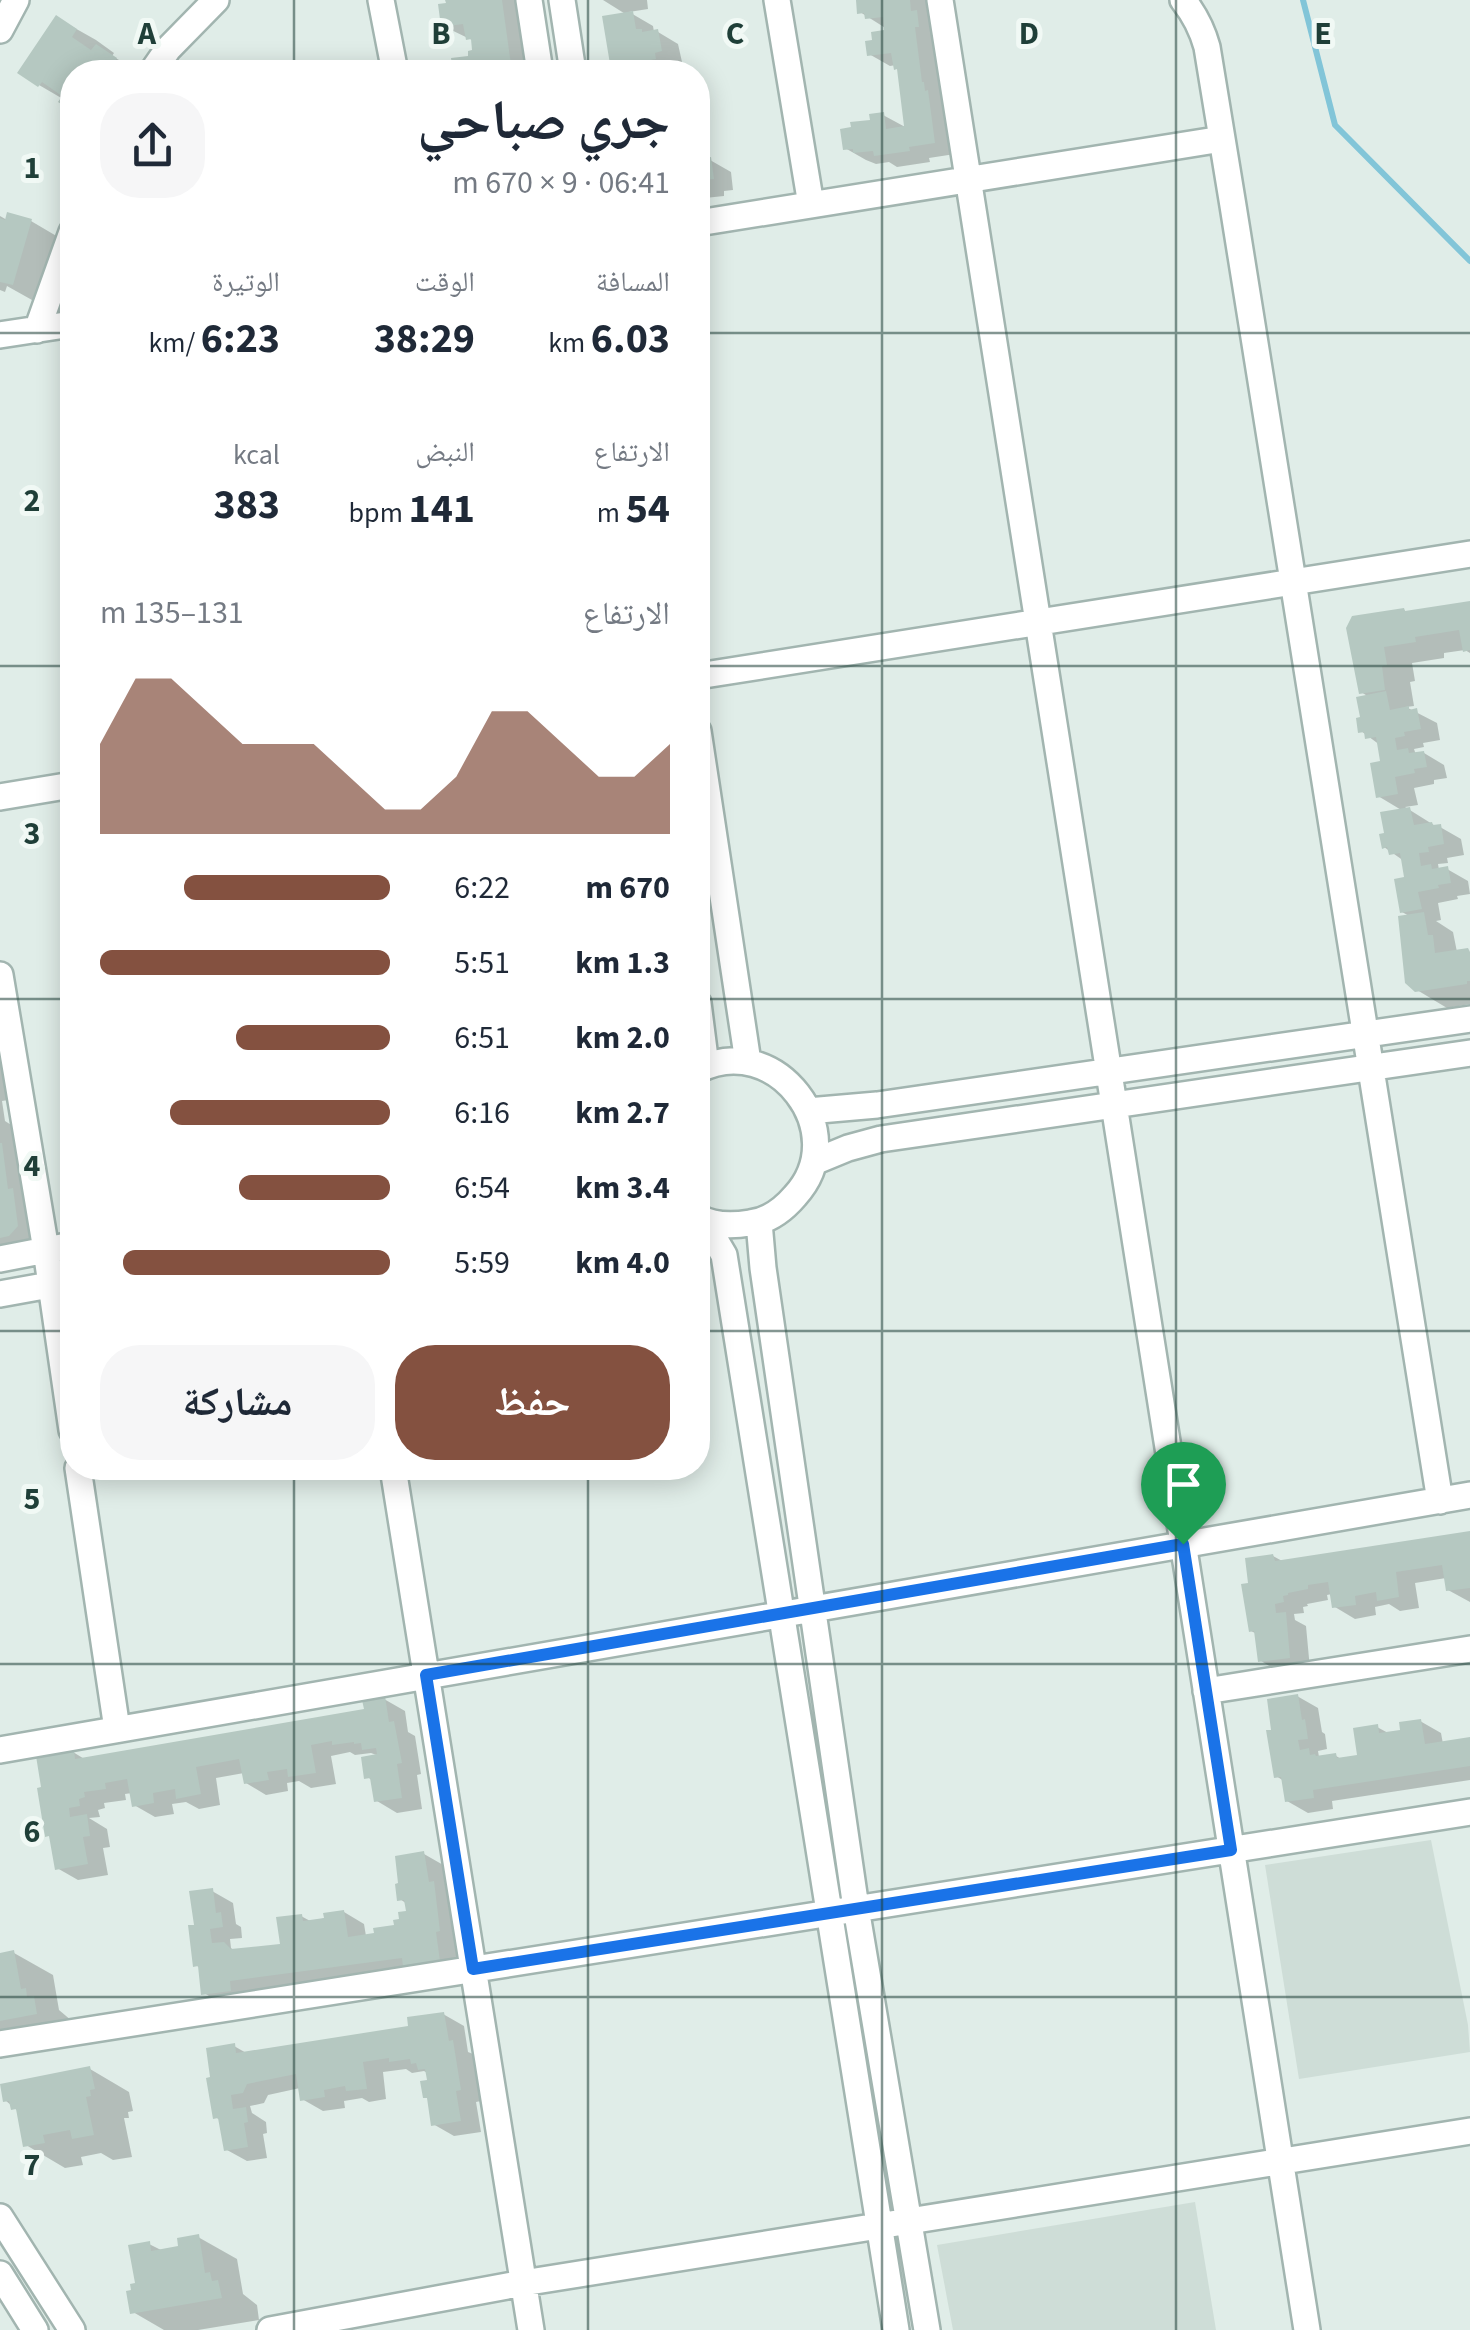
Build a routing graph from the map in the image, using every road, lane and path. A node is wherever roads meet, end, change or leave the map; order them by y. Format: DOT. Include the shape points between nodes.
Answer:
graph roads {
  1 [pos="216,0"];
  2 [pos="382,0"];
  3 [pos="529,0"];
  4 [pos="562,0"];
  5 [pos="776,0"];
  6 [pos="940,0"];
  7 [pos="1184,0"];
  8 [pos="161,60"];
  9 [pos="393,60"];
  10 [pos="538,60"];
  11 [pos="571,60"];
  12 [pos="1222,139"];
  13 [pos="968,180"];
  14 [pos="812,204"];
  15 [pos="710,220"];
  16 [pos="60,266"];
  17 [pos="60,326"];
  18 [pos="37,330"];
  19 [pos="0,335"];
  20 [pos="1470,554"];
  21 [pos="1294,582"];
  22 [pos="1038,623"];
  23 [pos="710,674"];
  24 [pos="60,787"];
  25 [pos="0,798"];
  26 [pos="710,810"];
  27 [pos="0,974"];
  28 [pos="1470,1019"];
  29 [pos="1363,1034"];
  30 [pos="1470,1053"];
  31 [pos="748,1062"];
  32 [pos="710,1066"];
  33 [pos="1368,1068"];
  34 [pos="1108,1070"];
  35 [pos="1114,1106"];
  36 [pos="808,1111"];
  37 [pos="814,1162"];
  38 [pos="710,1221"];
  39 [pos="760,1222"];
  40 [pos="710,1233"];
  41 [pos="60,1247"];
  42 [pos="46,1250"];
  43 [pos="0,1259"];
  44 [pos="60,1278"];
  45 [pos="60,1282"];
  46 [pos="0,1294"];
  47 [pos="80,1480"];
  48 [pos="396,1480"];
  49 [pos="1470,1495"];
  50 [pos="1440,1500"];
  51 [pos="1183,1544"];
  52 [pos="812,1608"];
  53 [pos="781,1614"];
  54 [pos="1470,1649"];
  55 [pos="426,1675"];
  56 [pos="1206,1691"];
  57 [pos="116,1729"];
  58 [pos="0,1750"];
  59 [pos="1470,1812"];
  60 [pos="1231,1850"];
  61 [pos="856,1908"];
  62 [pos="829,1913"];
  63 [pos="473,1969"];
  64 [pos="0,2044"];
  65 [pos="1470,2131"];
  66 [pos="1280,2162"];
  67 [pos="0,2217"];
  68 [pos="909,2221"];
  69 [pos="880,2226"];
  70 [pos="0,2274"];
  71 [pos="523,2283"];
  72 [pos="35,2330"];
  73 [pos="72,2330"];
  74 [pos="270,2330"];
  75 [pos="531,2330"];
  76 [pos="896,2330"];
  77 [pos="927,2330"];
  78 [pos="1307,2330"];
  1 -- 8 [label="street"];
  2 -- 9 [label="street"];
  3 -- 10 [label="street"];
  4 -- 11 [label="street"];
  5 -- 14 [label="street"];
  6 -- 13 [label="street"];
  7 -- 12 [label="street" via="1207,47"];
  12 -- 13 [label="street"];
  12 -- 21 [label="street"];
  13 -- 14 [label="street"];
  13 -- 22 [label="street"];
  14 -- 15 [label="street"];
  16 -- 18 [label="street"];
  17 -- 18 [label="street"];
  18 -- 19 [label="street"];
  20 -- 21 [label="street"];
  21 -- 22 [label="street"];
  21 -- 29 [label="street"];
  22 -- 23 [label="street"];
  22 -- 34 [label="street"];
  24 -- 25 [label="street"];
  26 -- 31 [label="street"];
  27 -- 42 [label="street"];
  28 -- 29 [label="street"];
  29 -- 33 [label="street"];
  29 -- 34 [label="street"];
  30 -- 33 [label="street"];
  31 -- 32 [label="street"];
  31 -- 36 [label="street" via="794,1087"];
  33 -- 35 [label="street"];
  33 -- 50 [label="street"];
  34 -- 35 [label="street"];
  34 -- 36 [label="street"];
  35 -- 37 [label="street" via="881,1139"];
  35 -- 51 [label="street"];
  36 -- 37 [label="street" via="816,1135"];
  37 -- 39 [label="street" via="803,1188"];
  38 -- 39 [label="street"];
  39 -- 52 [label="street"];
  40 -- 53 [label="street" via="724,1255"];
  41 -- 42 [label="street"];
  42 -- 43 [label="street"];
  42 -- 44 [label="street"];
  45 -- 46 [label="street"];
  47 -- 57 [label="street"];
  48 -- 55 [label="street"];
  49 -- 50 [label="street"];
  50 -- 51 [label="street"];
  51 -- 52 [label="street"];
  51 -- 56 [label="street"];
  52 -- 53 [label="street"];
  52 -- 61 [label="street"];
  53 -- 55 [label="street"];
  53 -- 62 [label="street"];
  54 -- 56 [label="street"];
  55 -- 57 [label="street"];
  55 -- 63 [label="street"];
  56 -- 60 [label="street"];
  57 -- 58 [label="street"];
  59 -- 60 [label="street"];
  60 -- 61 [label="street"];
  60 -- 66 [label="street"];
  61 -- 62 [label="street"];
  61 -- 68 [label="street"];
  62 -- 63 [label="street"];
  62 -- 69 [label="street"];
  63 -- 64 [label="street"];
  63 -- 71 [label="street"];
  65 -- 66 [label="street"];
  66 -- 68 [label="street"];
  66 -- 78 [label="street"];
  67 -- 73 [label="street"];
  68 -- 69 [label="street"];
  68 -- 77 [label="street"];
  69 -- 71 [label="street"];
  69 -- 76 [label="street"];
  70 -- 72 [label="street"];
  71 -- 74 [label="street"];
  71 -- 75 [label="street"];
}
